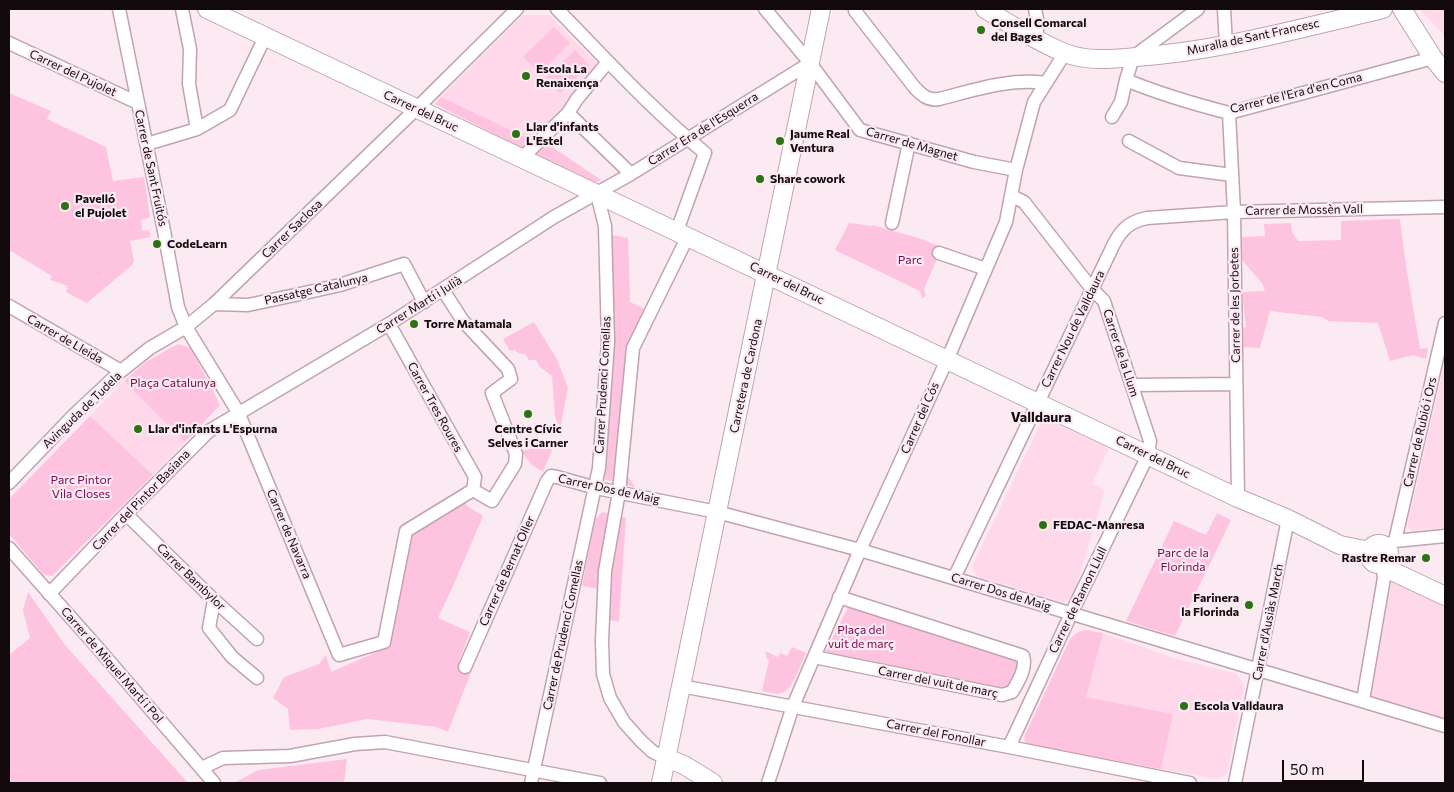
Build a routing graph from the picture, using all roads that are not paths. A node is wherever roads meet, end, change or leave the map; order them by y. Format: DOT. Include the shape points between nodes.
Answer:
graph roads {
  1 [pos="119,9"];
  2 [pos="182,9"];
  3 [pos="207,9"];
  4 [pos="517,9"];
  5 [pos="557,9"];
  6 [pos="765,9"];
  7 [pos="821,9"];
  8 [pos="985,9"];
  9 [pos="1035,9"];
  10 [pos="1198,9"];
  11 [pos="1224,9"];
  12 [pos="1383,9"];
  13 [pos="1402,9"];
  14 [pos="856,11"];
  15 [pos="1182,13"];
  16 [pos="265,37"];
  17 [pos="1037,38"];
  18 [pos="9,43"];
  19 [pos="1226,45"];
  20 [pos="1065,53"];
  21 [pos="1134,57"];
  22 [pos="1433,58"];
  23 [pos="607,63"];
  24 [pos="810,63"];
  25 [pos="1445,73"];
  26 [pos="1126,80"];
  27 [pos="1046,83"];
  28 [pos="138,103"];
  29 [pos="417,108"];
  30 [pos="568,113"];
  31 [pos="1229,113"];
  32 [pos="1112,117"];
  33 [pos="197,129"];
  34 [pos="686,138"];
  35 [pos="1129,140"];
  36 [pos="909,143"];
  37 [pos="147,144"];
  38 [pos="522,158"];
  39 [pos="1016,170"];
  40 [pos="631,174"];
  41 [pos="1232,175"];
  42 [pos="597,194"];
  43 [pos="1012,196"];
  44 [pos="1445,207"];
  45 [pos="1234,212"];
  46 [pos="1163,217"];
  47 [pos="892,223"];
  48 [pos="683,233"];
  49 [pos="939,254"];
  50 [pos="986,269"];
  51 [pos="767,274"];
  52 [pos="1092,289"];
  53 [pos="443,290"];
  54 [pos="424,302"];
  55 [pos="214,304"];
  56 [pos="9,306"];
  57 [pos="1445,323"];
  58 [pos="389,324"];
  59 [pos="186,327"];
  60 [pos="946,360"];
  61 [pos="121,371"];
  62 [pos="1236,384"];
  63 [pos="1132,385"];
  64 [pos="1038,402"];
  65 [pos="238,412"];
  66 [pos="1148,455"];
  67 [pos="551,476"];
  68 [pos="9,484"];
  69 [pos="596,488"];
  70 [pos="473,490"];
  71 [pos="619,492"];
  72 [pos="1238,498"];
  73 [pos="718,512"];
  74 [pos="126,514"];
  75 [pos="1288,519"];
  76 [pos="1445,536"];
  77 [pos="9,548"];
  78 [pos="860,550"];
  79 [pos="1383,553"];
  80 [pos="954,578"];
  81 [pos="50,594"];
  82 [pos="1445,596"];
  83 [pos="839,597"];
  84 [pos="214,600"];
  85 [pos="1071,614"];
  86 [pos="257,640"];
  87 [pos="814,657"];
  88 [pos="465,666"];
  89 [pos="1258,671"];
  90 [pos="257,678"];
  91 [pos="681,686"];
  92 [pos="1363,700"];
  93 [pos="793,706"];
  94 [pos="1445,726"];
  95 [pos="1010,747"];
  96 [pos="668,751"];
  97 [pos="202,768"];
  98 [pos="532,777"];
  99 [pos="214,783"];
  100 [pos="600,783"];
  101 [pos="661,783"];
  102 [pos="713,783"];
  103 [pos="768,783"];
  104 [pos="1190,783"];
  105 [pos="1236,783"];
  1 -- 28 [label="street, Carrer de Sant Fruitós"];
  2 -- 33 [label="street" via="190,49 189,84"];
  3 -- 16 [label="street, Carrer del Bruc"];
  4 -- 29 [label="street"];
  5 -- 23 [label="street"];
  6 -- 24 [label="street, Carrer de Magnet"];
  7 -- 24 [label="street, Carretera de Cardona"];
  8 -- 17 [label="street, Muralla de Sant Francesc"];
  9 -- 17 [label="street"];
  10 -- 15 [label="street"];
  11 -- 19 [label="street"];
  12 -- 19 [label="street, Muralla de Sant Francesc"];
  13 -- 22 [label="street"];
  14 -- 27 [label="street" via="915,88 927,98 939,99 1006,82 1028,80"];
  15 -- 21 [label="street"];
  16 -- 29 [label="street, Carrer del Bruc"];
  16 -- 33 [label="street" via="230,110"];
  17 -- 20 [label="street, Muralla de Sant Francesc"];
  18 -- 28 [label="street, Carrer del Pujolet"];
  19 -- 21 [label="street, Muralla de Sant Francesc"];
  20 -- 21 [label="street, Muralla de Sant Francesc" via="1098,59"];
  20 -- 27 [label="street, Carrer del Cós"];
  21 -- 26 [label="street"];
  22 -- 25 [label="street"];
  22 -- 31 [label="street, Carrer de l'Era d'en Coma"];
  23 -- 30 [label="street"];
  23 -- 34 [label="street"];
  24 -- 34 [label="street, Carrer Era de l'Esquerra"];
  24 -- 36 [label="street, Carrer de Magnet" via="860,130"];
  24 -- 51 [label="street, Carretera de Cardona"];
  26 -- 31 [label="street, Carrer de l'Era d'en Coma"];
  26 -- 32 [label="street" via="1121,102"];
  27 -- 39 [label="street, Carrer del Cós" via="1034,102"];
  28 -- 37 [label="street, Carrer de Sant Fruitós"];
  29 -- 38 [label="street, Carrer del Bruc"];
  29 -- 55 [label="street, Carrer Saclosa"];
  30 -- 38 [label="street"];
  30 -- 40 [label="street"];
  31 -- 41 [label="street, Carrer de les Jorbetes"];
  33 -- 37 [label="street"];
  34 -- 40 [label="street, Carrer Era de l'Esquerra"];
  34 -- 48 [label="street" via="705,153"];
  35 -- 41 [label="street" via="1179,168"];
  36 -- 39 [label="street, Carrer de Magnet" via="974,162"];
  36 -- 47 [label="street"];
  37 -- 59 [label="street, Carrer de Sant Fruitós" via="178,307"];
  38 -- 42 [label="street, Carrer del Bruc"];
  39 -- 43 [label="street, Carrer del Cós"];
  40 -- 42 [label="street, Carrer Era de l'Esquerra"];
  41 -- 45 [label="street, Carrer de les Jorbetes"];
  42 -- 48 [label="street, Carrer del Bruc"];
  42 -- 53 [label="street, Carrer Martí i Julià" via="554,217"];
  42 -- 69 [label="street, Carrer Prudenci Comellas" via="605,226 608,342"];
  43 -- 50 [label="street, Carrer del Cós" via="1006,222"];
  43 -- 52 [label="street, Carrer de la Llum" via="1024,202"];
  44 -- 45 [label="street, Carrer de Mossèn Vall"];
  45 -- 46 [label="street, Carrer de Mossèn Vall"];
  45 -- 62 [label="street, Carrer de les Jorbetes"];
  46 -- 52 [label="street, Carrer Nou de Valldaura" via="1138,220 1124,228"];
  48 -- 51 [label="street, Carrer del Bruc"];
  48 -- 71 [label="street" via="633,348"];
  49 -- 50 [label="street"];
  50 -- 60 [label="street, Carrer del Cós"];
  51 -- 60 [label="street, Carrer del Bruc"];
  51 -- 73 [label="street, Carretera de Cardona"];
  52 -- 63 [label="street, Carrer de la Llum" via="1104,300"];
  52 -- 64 [label="street, Carrer Nou de Valldaura"];
  53 -- 54 [label="street, Carrer Martí i Julià"];
  53 -- 70 [label="street" via="464,321 508,369 511,379 492,393 516,454 515,464 492,501"];
  54 -- 55 [label="street, Passatge Catalunya" via="404,264 300,294 248,304"];
  54 -- 58 [label="street, Carrer Martí i Julià"];
  55 -- 59 [label="street, Carrer Saclosa"];
  56 -- 61 [label="street, Carrer de Lleida"];
  57 -- 79 [label="street, Carrer de Rubió i Ors"];
  58 -- 65 [label="street, Carrer Martí i Julià"];
  58 -- 70 [label="street, Carrer Tres Roures" via="475,477"];
  59 -- 61 [label="street, Avinguda de Tudela" via="150,348"];
  59 -- 65 [label="street"];
  60 -- 64 [label="street, Carrer del Bruc"];
  60 -- 78 [label="street, Carrer del Cós"];
  61 -- 68 [label="street, Avinguda de Tudela"];
  62 -- 63 [label="street"];
  62 -- 72 [label="street, Carrer de les Jorbetes"];
  63 -- 66 [label="street, Carrer de la Llum" via="1150,441"];
  64 -- 66 [label="street, Carrer del Bruc"];
  64 -- 80 [label="street, Carrer Nou de Valldaura"];
  65 -- 70 [label="street, Carrer de Navarra" via="339,656 384,642 406,531"];
  65 -- 74 [label="street, Carrer del Pintor Basiana" via="209,431"];
  66 -- 72 [label="street, Carrer del Bruc"];
  66 -- 85 [label="street, Carrer de Ramon Llull"];
  67 -- 69 [label="street, Carrer Dos de Maig"];
  67 -- 88 [label="street, Carrer de Bernat Oller"];
  69 -- 71 [label="street, Carrer Dos de Maig"];
  69 -- 98 [label="street, Carrer de Prudenci Comellas"];
  71 -- 73 [label="street, Carrer Dos de Maig"];
  71 -- 96 [label="street" via="605,571 603,674 610,698 624,722 653,752"];
  72 -- 75 [label="street, Carrer del Bruc"];
  73 -- 78 [label="street, Carrer Dos de Maig"];
  73 -- 91 [label="street, Carretera de Cardona"];
  74 -- 81 [label="street, Carrer del Pintor Basiana"];
  74 -- 84 [label="street, Carrer Bambylor"];
  75 -- 79 [label="street, Carrer del Bruc" via="1340,545"];
  75 -- 89 [label="street, Carrer d'Ausiàs March"];
  76 -- 79 [label="street"];
  77 -- 81 [label="street, Carrer de Miquel Martí i Pol"];
  78 -- 80 [label="street, Carrer Dos de Maig"];
  78 -- 83 [label="street, Carrer del Cós"];
  79 -- 82 [label="street, Carrer del Bruc" via="1392,571"];
  79 -- 92 [label="street, Carrer de Rubió i Ors" via="1384,578"];
  80 -- 85 [label="street, Carrer Dos de Maig"];
  81 -- 97 [label="street, Carrer de Miquel Martí i Pol"];
  83 -- 87 [label="street, Carrer del Cós"];
  83 -- 87 [label="street, Carrer del vuit de març" via="1023,656 1017,682 1012,692 1002,695"];
  84 -- 86 [label="street, Carrer Bambylor"];
  84 -- 90 [label="street" via="209,628 232,657"];
  85 -- 89 [label="street, Carrer Dos de Maig"];
  85 -- 95 [label="street, Carrer de Ramon Llull"];
  87 -- 93 [label="street, Carrer del Cós"];
  89 -- 92 [label="street, Carrer Dos de Maig"];
  89 -- 105 [label="street, Carrer d'Ausiàs March"];
  91 -- 93 [label="street, Carrer del Fonollar"];
  91 -- 96 [label="street, Carretera de Cardona"];
  92 -- 94 [label="street, Carrer Dos de Maig"];
  93 -- 95 [label="street, Carrer del Fonollar"];
  93 -- 103 [label="street, Carrer del Cós"];
  95 -- 104 [label="street, Carrer del Fonollar"];
  96 -- 101 [label="street, Carretera de Cardona"];
  96 -- 102 [label="street"];
  97 -- 98 [label="street" via="223,758 290,756 385,742"];
  97 -- 99 [label="street, Carrer de Miquel Martí i Pol"];
  98 -- 100 [label="street"];
}
